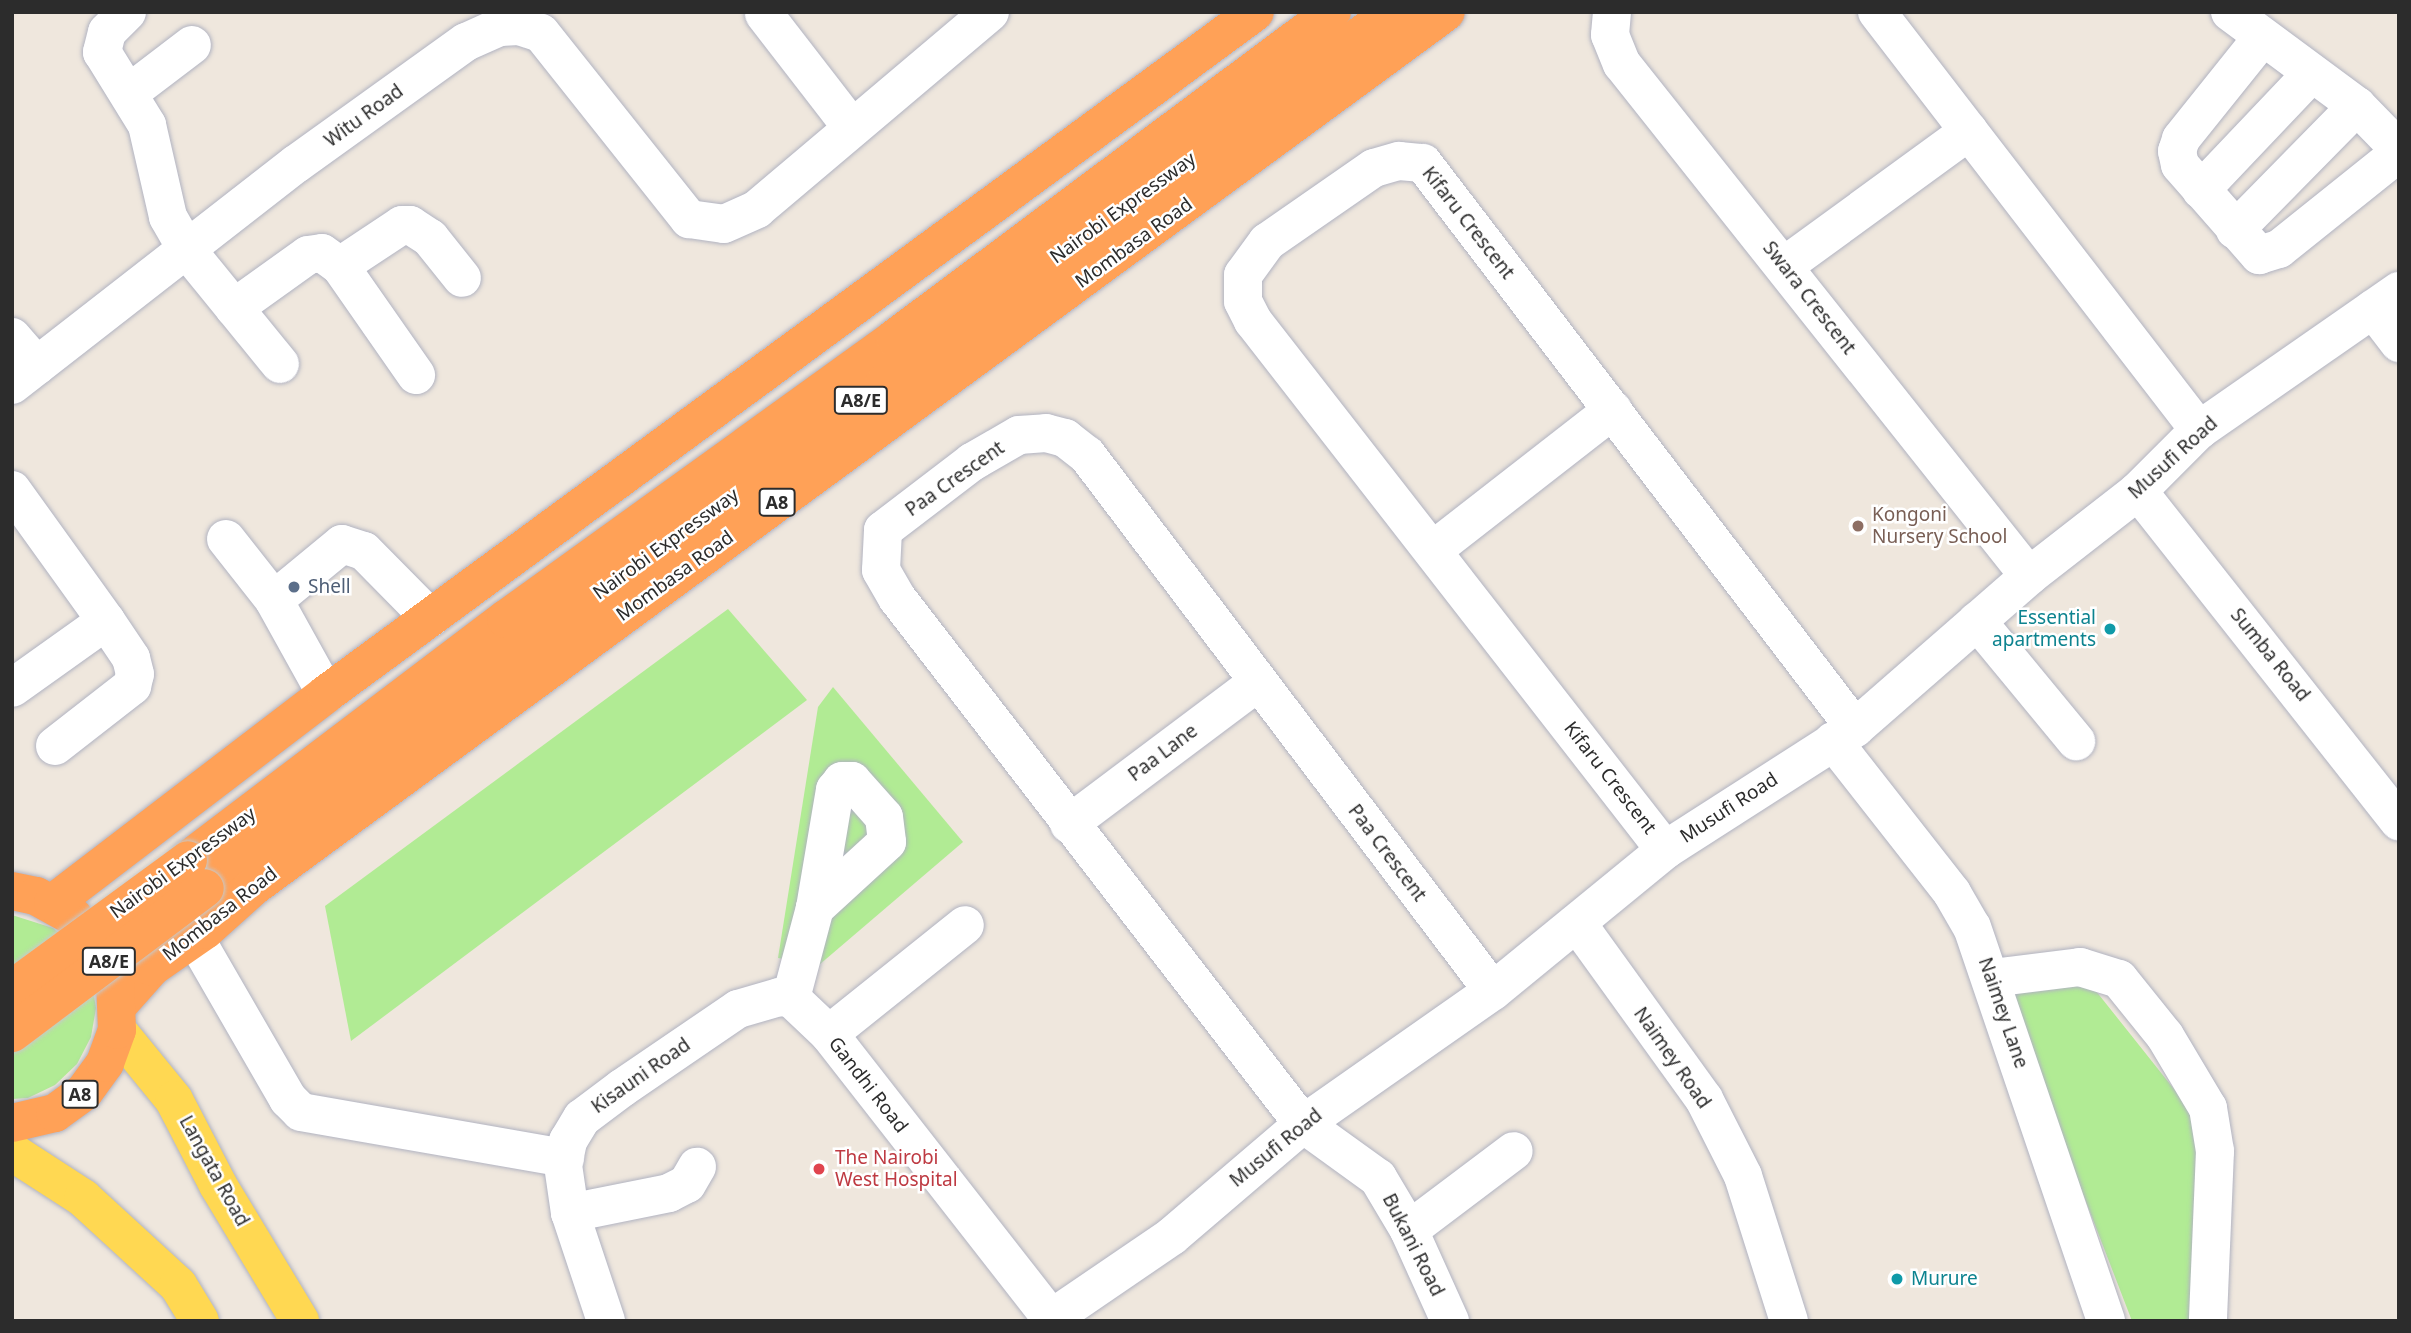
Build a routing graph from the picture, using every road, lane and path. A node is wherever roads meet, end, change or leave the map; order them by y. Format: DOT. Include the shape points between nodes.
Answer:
graph roads {
  1 [pos="127,12"];
  2 [pos="990,12"];
  3 [pos="1255,12"];
  4 [pos="1332,12"];
  5 [pos="1393,12"];
  6 [pos="1446,12"];
  7 [pos="1612,12"];
  8 [pos="1877,12"];
  9 [pos="2230,12"];
  10 [pos="764,14"];
  11 [pos="510,20"];
  12 [pos="2262,38"];
  13 [pos="192,45"];
  14 [pos="2312,73"];
  15 [pos="129,93"];
  16 [pos="2357,106"];
  17 [pos="852,128"];
  18 [pos="1969,131"];
  19 [pos="2399,151"];
  20 [pos="2201,190"];
  21 [pos="2235,230"];
  22 [pos="187,250"];
  23 [pos="340,267"];
  24 [pos="1784,267"];
  25 [pos="462,278"];
  26 [pos="2386,300"];
  27 [pos="234,308"];
  28 [pos="12,337"];
  29 [pos="2399,343"];
  30 [pos="280,364"];
  31 [pos="416,374"];
  32 [pos="24,376"];
  33 [pos="1612,410"];
  34 [pos="2199,430"];
  35 [pos="12,490"];
  36 [pos="2138,491"];
  37 [pos="226,539"];
  38 [pos="1433,550"];
  39 [pos="2029,576"];
  40 [pos="274,600"];
  41 [pos="430,618"];
  42 [pos="106,621"];
  43 [pos="1977,621"];
  44 [pos="1257,683"];
  45 [pos="12,688"];
  46 [pos="326,694"];
  47 [pos="1844,735"];
  48 [pos="2076,741"];
  49 [pos="55,746"];
  50 [pos="2399,821"];
  51 [pos="1069,824"];
  52 [pos="1665,850"];
  53 [pos="12,891"];
  54 [pos="53,903"];
  55 [pos="815,908"];
  56 [pos="1577,923"];
  57 [pos="965,925"];
  58 [pos="195,938"];
  59 [pos="1992,978"];
  60 [pos="12,989"];
  61 [pos="1493,990"];
  62 [pos="791,998"];
  63 [pos="118,1017"];
  64 [pos="12,1033"];
  65 [pos="829,1034"];
  66 [pos="12,1123"];
  67 [pos="1303,1124"];
  68 [pos="1514,1151"];
  69 [pos="12,1152"];
  70 [pos="565,1158"];
  71 [pos="697,1167"];
  72 [pos="570,1213"];
  73 [pos="1409,1230"];
  74 [pos="1053,1320"];
  75 [pos="200,1321"];
  76 [pos="300,1321"];
  77 [pos="606,1321"];
  78 [pos="1450,1321"];
  79 [pos="1790,1321"];
  80 [pos="2106,1321"];
  81 [pos="2208,1321"];
  1 -- 15 [label="street" via="107,32 102,52 110,71"];
  2 -- 17 [label="street"];
  3 -- 41 [label="highway"];
  4 -- 60 [label="highway, Nairobi Expressway / A8/E, bridge" via="895,338 506,619 309,771"];
  5 -- 64 [label="highway, Nairobi Expressway / A8/E, bridge" via="364,767"];
  6 -- 58 [label="highway, Mombasa Road / A8" via="253,887"];
  7 -- 24 [label="street, Swara Crescent" via="1610,35 1622,64"];
  8 -- 18 [label="street"];
  9 -- 12 [label="street"];
  10 -- 17 [label="street"];
  11 -- 17 [label="street, Witu Road" via="541,33 689,219 724,224 757,209"];
  11 -- 22 [label="street, Witu Road" via="466,42 296,164"];
  12 -- 14 [label="street"];
  12 -- 20 [label="street" via="2181,138 2180,164"];
  13 -- 15 [label="street"];
  14 -- 16 [label="street"];
  14 -- 20 [label="street"];
  15 -- 22 [label="street" via="147,125 168,217"];
  16 -- 19 [label="street"];
  16 -- 21 [label="street"];
  18 -- 24 [label="street"];
  18 -- 34 [label="street"];
  19 -- 21 [label="street" via="2268,255 2259,255"];
  20 -- 21 [label="street"];
  22 -- 27 [label="street"];
  22 -- 32 [label="street, Witu Road"];
  23 -- 25 [label="street" via="402,225 410,225 430,238"];
  23 -- 27 [label="street" via="322,253 308,255"];
  23 -- 31 [label="street"];
  24 -- 39 [label="street, Swara Crescent"];
  26 -- 29 [label="street"];
  26 -- 34 [label="street, Musufi Road"];
  27 -- 30 [label="street"];
  28 -- 32 [label="street"];
  33 -- 38 [label="street"];
  33 -- 38 [label="street, Kifaru Crescent" via="1423,163 1374,168 1267,242 1243,275 1243,300 1253,321"];
  33 -- 47 [label="street, Kifaru Crescent"];
  34 -- 36 [label="street, Musufi Road"];
  35 -- 42 [label="street"];
  36 -- 39 [label="street, Musufi Road"];
  36 -- 50 [label="street, Sumba Road"];
  37 -- 40 [label="street"];
  38 -- 52 [label="street, Kifaru Crescent"];
  39 -- 43 [label="street, Musufi Road"];
  40 -- 41 [label="street" via="342,544 351,545 364,551"];
  40 -- 46 [label="street"];
  41 -- 46 [label="highway"];
  42 -- 45 [label="street"];
  42 -- 49 [label="street" via="131,657 132,686"];
  43 -- 47 [label="street, Musufi Road"];
  43 -- 48 [label="street"];
  44 -- 51 [label="street, Paa Lane"];
  44 -- 51 [label="street, Paa Crescent" via="1087,455 1065,438 1046,433 1019,435 972,462 883,530 881,570 897,598"];
  44 -- 61 [label="street, Paa Crescent"];
  46 -- 54 [label="highway"];
  47 -- 52 [label="street, Musufi Road"];
  47 -- 59 [label="street, Naimey Lane" via="1952,893 1972,927"];
  51 -- 67 [label="street, Paa Crescent"];
  52 -- 56 [label="street, Musufi Road"];
  53 -- 54 [label="highway"];
  54 -- 63 [label="highway" via="82,922 101,946 114,974"];
  55 -- 62 [label="street"];
  56 -- 61 [label="street, Musufi Road"];
  56 -- 79 [label="street, Naimey Road" via="1704,1099 1743,1177"];
  57 -- 65 [label="street"];
  58 -- 63 [label="highway, Mombasa Road / A8" via="152,967"];
  58 -- 70 [label="street" via="288,1099 301,1111"];
  59 -- 80 [label="street, Naimey Lane"];
  59 -- 81 [label="street" via="2080,967 2119,979 2165,1036 2208,1108 2215,1151"];
  61 -- 67 [label="street, Musufi Road"];
  62 -- 65 [label="street, Gandhi Road"];
  62 -- 70 [label="street, Kisauni Road" via="763,999 738,1009 582,1118"];
  63 -- 66 [label="highway, A8" via="105,1063 84,1092 55,1113"];
  63 -- 76 [label="main road, Langata Road" via="174,1100 218,1185"];
  65 -- 74 [label="street, Gandhi Road"];
  67 -- 73 [label="street, Bukani Road" via="1378,1178"];
  67 -- 74 [label="street, Musufi Road" via="1172,1236"];
  68 -- 73 [label="street"];
  69 -- 75 [label="main road" via="83,1198 178,1285"];
  70 -- 72 [label="street, Kisauni Road"];
  71 -- 72 [label="street" via="687,1184 669,1193"];
  72 -- 77 [label="street, Kisauni Road"];
  73 -- 78 [label="street, Bukani Road"];
}
